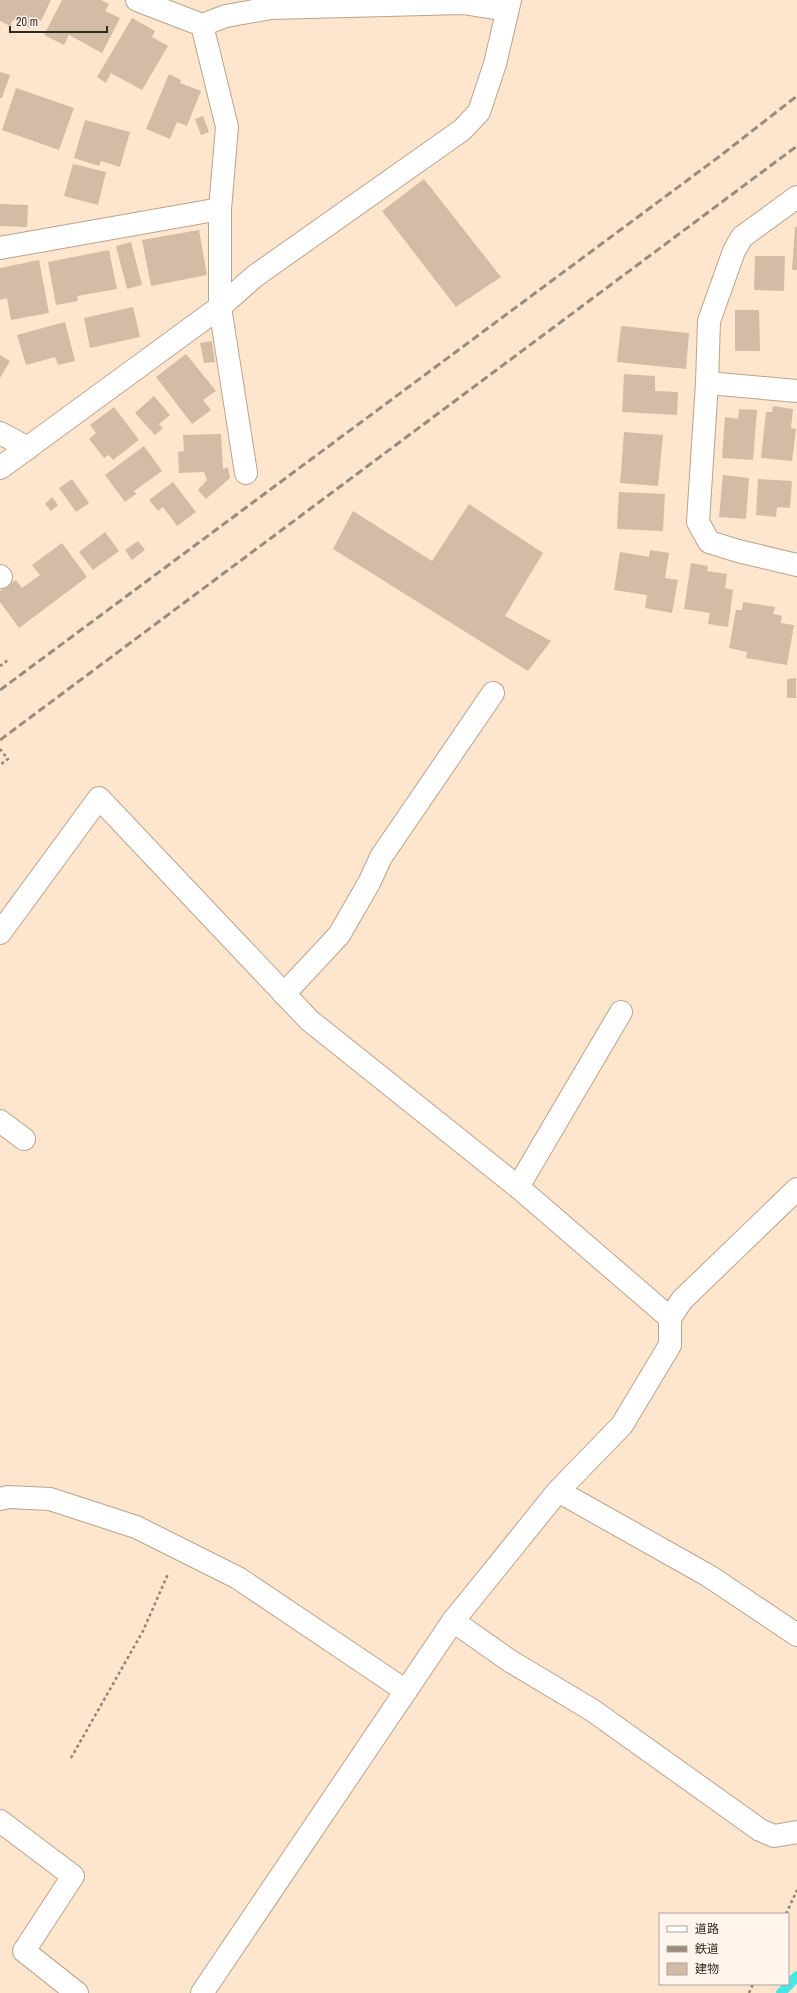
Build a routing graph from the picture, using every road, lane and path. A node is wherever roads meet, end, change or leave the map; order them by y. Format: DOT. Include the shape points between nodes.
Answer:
graph roads {
  1 [pos="137,0"];
  2 [pos="509,5"];
  3 [pos="202,26"];
  4 [pos="797,197"];
  5 [pos="220,209"];
  6 [pos="0,248"];
  7 [pos="220,308"];
  8 [pos="707,383"];
  9 [pos="797,391"];
  10 [pos="0,433"];
  11 [pos="28,448"];
  12 [pos="0,468"];
  13 [pos="246,473"];
  14 [pos="797,565"];
  15 [pos="8,660"];
  16 [pos="0,666"];
  17 [pos="493,693"];
  18 [pos="0,749"];
  19 [pos="0,765"];
  20 [pos="0,933"];
  21 [pos="284,994"];
  22 [pos="621,1012"];
  23 [pos="0,1122"];
  24 [pos="24,1139"];
  25 [pos="518,1187"];
  26 [pos="797,1189"];
  27 [pos="670,1318"];
  28 [pos="558,1491"];
  29 [pos="0,1499"];
  30 [pos="179,1548"];
  31 [pos="453,1621"];
  32 [pos="797,1635"];
  33 [pos="406,1691"];
  34 [pos="72,1758"];
  35 [pos="0,1821"];
  36 [pos="797,1832"];
  37 [pos="797,1890"];
  38 [pos="786,1913"];
  39 [pos="77,1993"];
  40 [pos="202,1993"];
  1 -- 3 [label="street"];
  2 -- 3 [label="street" via="463,3 271,8 226,16"];
  2 -- 7 [label="street" via="495,64 479,112 462,130 255,276"];
  3 -- 5 [label="street" via="227,127"];
  4 -- 8 [label="street" via="742,237 734,251 709,321"];
  5 -- 6 [label="street"];
  5 -- 7 [label="street"];
  7 -- 11 [label="street"];
  7 -- 13 [label="street"];
  8 -- 9 [label="street"];
  8 -- 14 [label="street" via="698,522 709,542"];
  10 -- 11 [label="street"];
  11 -- 12 [label="street"];
  15 -- 16 [label="path"];
  17 -- 21 [label="street" via="381,857 370,883 340,935"];
  18 -- 19 [label="path" via="8,759"];
  20 -- 21 [label="street" via="99,798"];
  21 -- 25 [label="street" via="309,1020"];
  22 -- 25 [label="street"];
  23 -- 24 [label="street"];
  25 -- 27 [label="street"];
  26 -- 27 [label="street" via="682,1300"];
  27 -- 28 [label="street" via="670,1345 622,1425"];
  28 -- 31 [label="street"];
  28 -- 32 [label="street" via="709,1576"];
  29 -- 30 [label="street" via="50,1499 136,1527"];
  30 -- 33 [label="street" via="238,1578"];
  30 -- 34 [label="path" via="143,1631"];
  31 -- 33 [label="street"];
  31 -- 36 [label="street" via="510,1661 592,1710 760,1830 774,1836"];
  33 -- 40 [label="street"];
  35 -- 39 [label="street" via="73,1876 24,1951"];
  37 -- 38 [label="path"];
}
